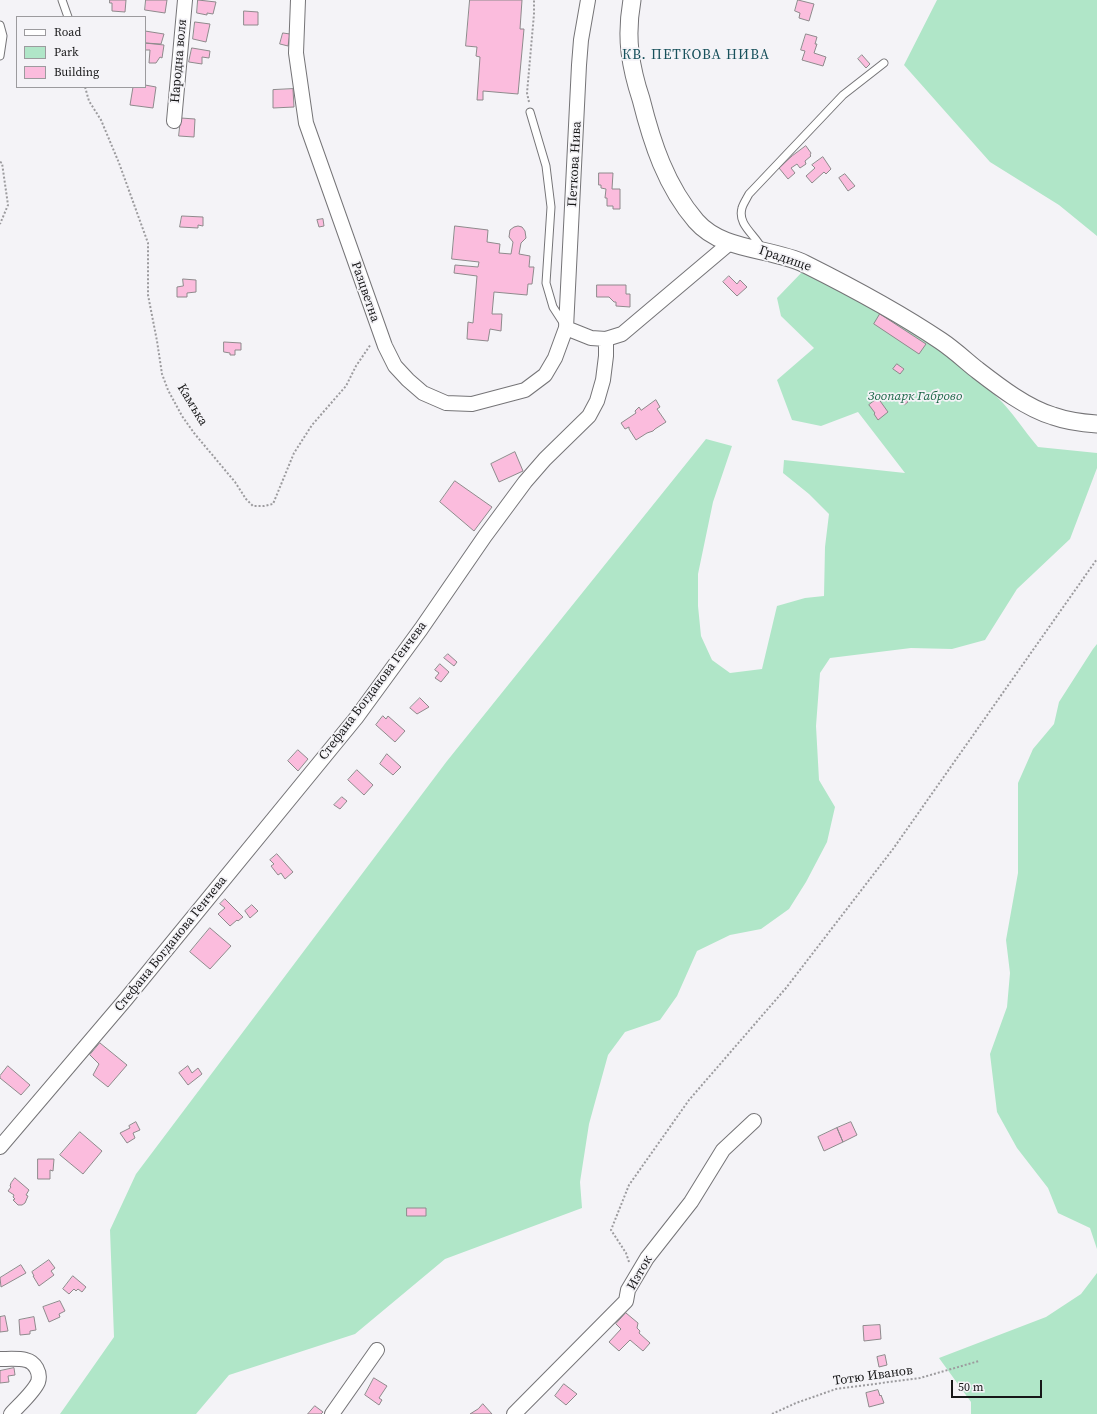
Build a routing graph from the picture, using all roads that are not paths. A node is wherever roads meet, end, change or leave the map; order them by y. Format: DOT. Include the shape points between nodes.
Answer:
graph roads {
  1 [pos="62,0"];
  2 [pos="185,0"];
  3 [pos="298,0"];
  4 [pos="588,0"];
  5 [pos="632,0"];
  6 [pos="68,16"];
  7 [pos="0,25"];
  8 [pos="0,56"];
  9 [pos="884,63"];
  10 [pos="530,112"];
  11 [pos="174,121"];
  12 [pos="731,242"];
  13 [pos="763,251"];
  14 [pos="566,328"];
  15 [pos="606,339"];
  16 [pos="1097,424"];
  17 [pos="754,1121"];
  18 [pos="0,1147"];
  19 [pos="377,1350"];
  20 [pos="0,1359"];
  21 [pos="11,1414"];
  22 [pos="332,1414"];
  23 [pos="514,1414"];
  1 -- 6 [label="lane"];
  2 -- 11 [label="street, Народна воля"];
  3 -- 14 [label="street, Разцветна" via="296,52 306,123 385,346 395,366 423,392 446,403 472,404 525,390 545,376"];
  4 -- 14 [label="street, Петкова Нива" via="581,40"];
  5 -- 12 [label="street, Градище" via="629,28 633,70 665,175 682,204 698,223 713,234"];
  7 -- 8 [label="lane" via="4,36"];
  9 -- 13 [label="lane" via="842,95 749,194 742,208 742,217 747,229"];
  10 -- 14 [label="lane" via="546,166 551,207 546,283 553,307"];
  12 -- 13 [label="street, Градище"];
  12 -- 15 [label="street" via="622,334"];
  13 -- 16 [label="street, Градище" via="799,261 907,320 942,342 991,381 1030,407 1052,416"];
  14 -- 15 [label="street" via="591,338"];
  15 -- 18 [label="street, Стефана Богданова Генчева" via="603,380 597,401 589,416 525,482 356,718 126,999"];
  17 -- 23 [label="street, Изток" via="723,1150 691,1202 647,1258 628,1290 626,1301"];
  19 -- 22 [label="street"];
  20 -- 21 [label="street" via="26,1360 35,1366 38,1373 38,1382"];
}
